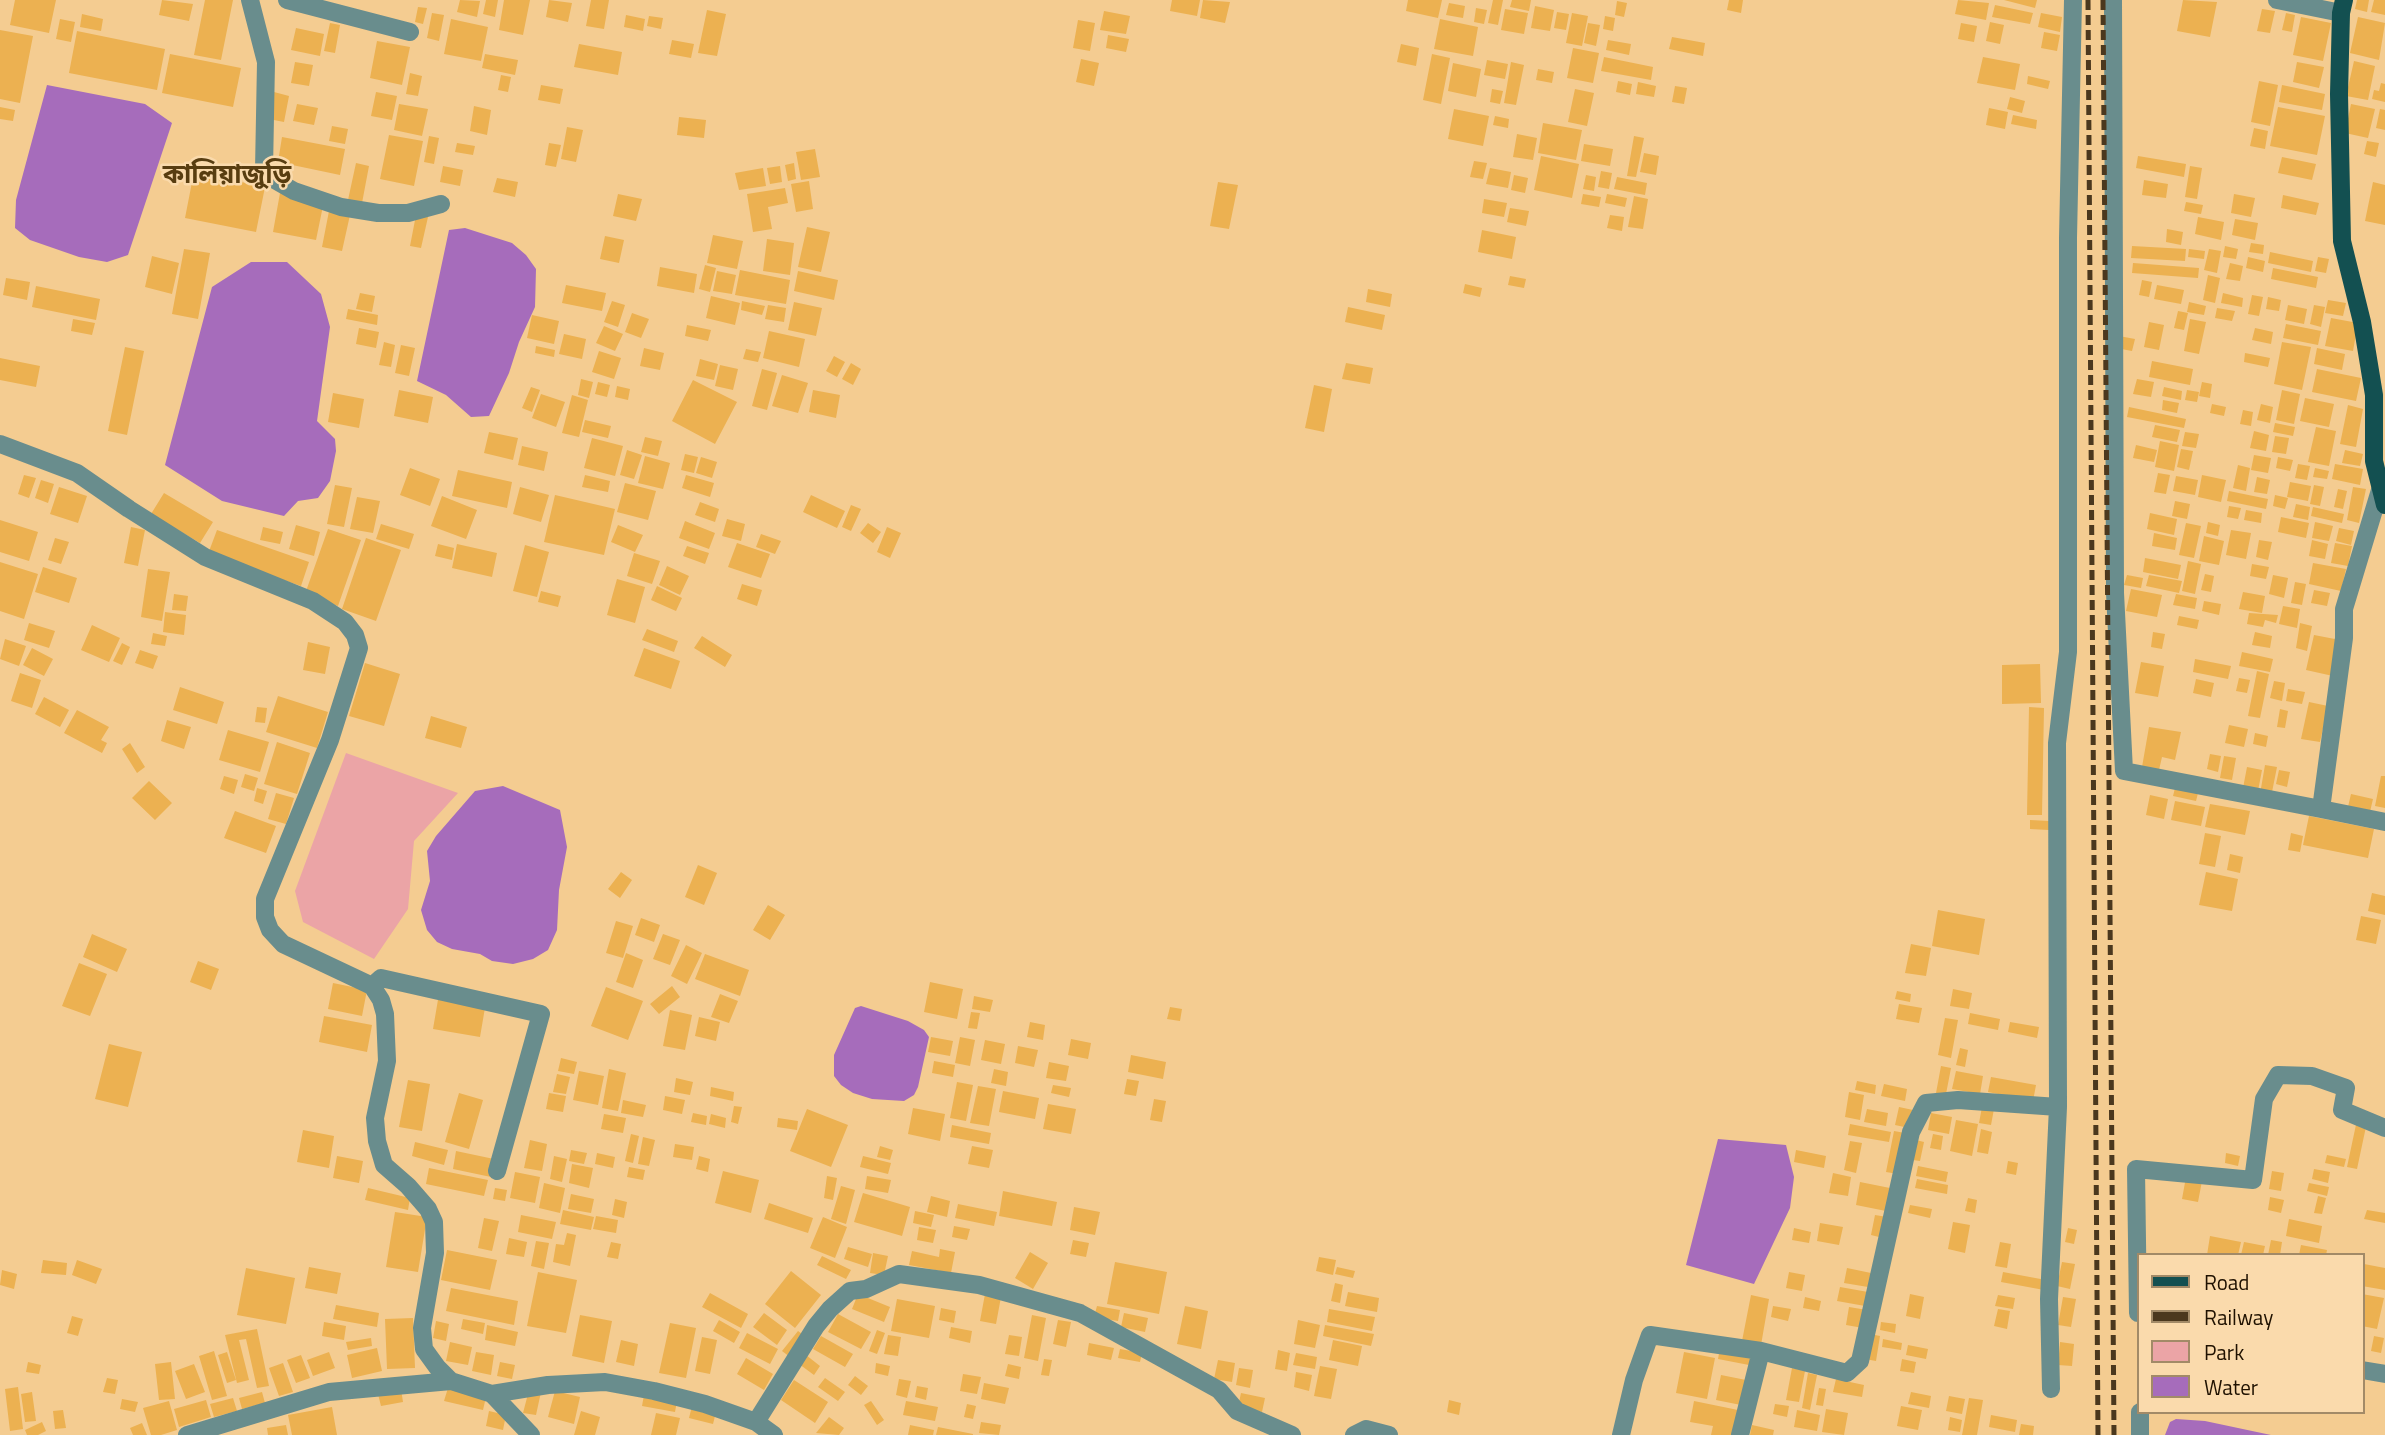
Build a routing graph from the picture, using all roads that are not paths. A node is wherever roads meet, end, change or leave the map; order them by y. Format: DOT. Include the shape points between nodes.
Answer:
graph roads {
  1 [pos="250,0"];
  2 [pos="287,0"];
  3 [pos="2073,0"];
  4 [pos="2113,0"];
  5 [pos="2277,0"];
  6 [pos="2342,6"];
  7 [pos="410,32"];
  8 [pos="441,204"];
  9 [pos="0,444"];
  10 [pos="2382,498"];
  11 [pos="2320,809"];
  12 [pos="2385,822"];
  13 [pos="372,986"];
  14 [pos="2058,1107"];
  15 [pos="2385,1128"];
  16 [pos="497,1171"];
  17 [pos="2137,1253"];
  18 [pos="1761,1351"];
  19 [pos="2364,1370"];
  20 [pos="2385,1374"];
  21 [pos="451,1381"];
  22 [pos="2051,1388"];
  23 [pos="492,1394"];
  24 [pos="2140,1414"];
  25 [pos="756,1422"];
  26 [pos="187,1435"];
  27 [pos="531,1435"];
  28 [pos="774,1435"];
  29 [pos="1292,1435"];
  30 [pos="1354,1435"];
  31 [pos="1389,1435"];
  32 [pos="1621,1435"];
  33 [pos="1740,1435"];
  34 [pos="2140,1435"];
  1 -- 8 [label="street" via="266,62 264,170 294,191 341,207 398,213"];
  2 -- 7 [label="street"];
  3 -- 14 [label="street" via="2068,652 2057,743"];
  4 -- 11 [label="street" via="2115,593 2124,771"];
  5 -- 6 [label="street"];
  6 -- 10 [label="main road" via="2342,241 2374,394 2374,461"];
  9 -- 13 [label="street" via="77,473 205,557 313,601 345,622 355,635 359,648 330,740 265,899 265,917 283,944"];
  10 -- 11 [label="street" via="2344,609"];
  11 -- 12 [label="street"];
  13 -- 16 [label="street" via="381,978 541,1014"];
  13 -- 21 [label="street" via="384,1014 387,1061 375,1118 377,1141 384,1165 428,1209 434,1222 435,1253 422,1328 424,1349"];
  14 -- 18 [label="street" via="1958,1100 1926,1103 1911,1132 1860,1361 1847,1373"];
  14 -- 22 [label="street" via="2049,1299"];
  15 -- 17 [label="street" via="2342,1110 2346,1088 2312,1076 2278,1075 2264,1099 2253,1180 2136,1169"];
  18 -- 32 [label="street" via="1650,1335"];
  18 -- 33 [label="street"];
  19 -- 20 [label="street"];
  21 -- 23 [label="street"];
  21 -- 26 [label="street" via="329,1392"];
  23 -- 25 [label="street" via="605,1382 705,1404"];
  23 -- 27 [label="street"];
  24 -- 34 [label="street"];
  25 -- 28 [label="street"];
  25 -- 29 [label="street" via="830,1309 850,1291 898,1274 979,1285 1080,1313 1219,1390 1237,1411"];
  30 -- 31 [label="street" via="1366,1429"];
}
